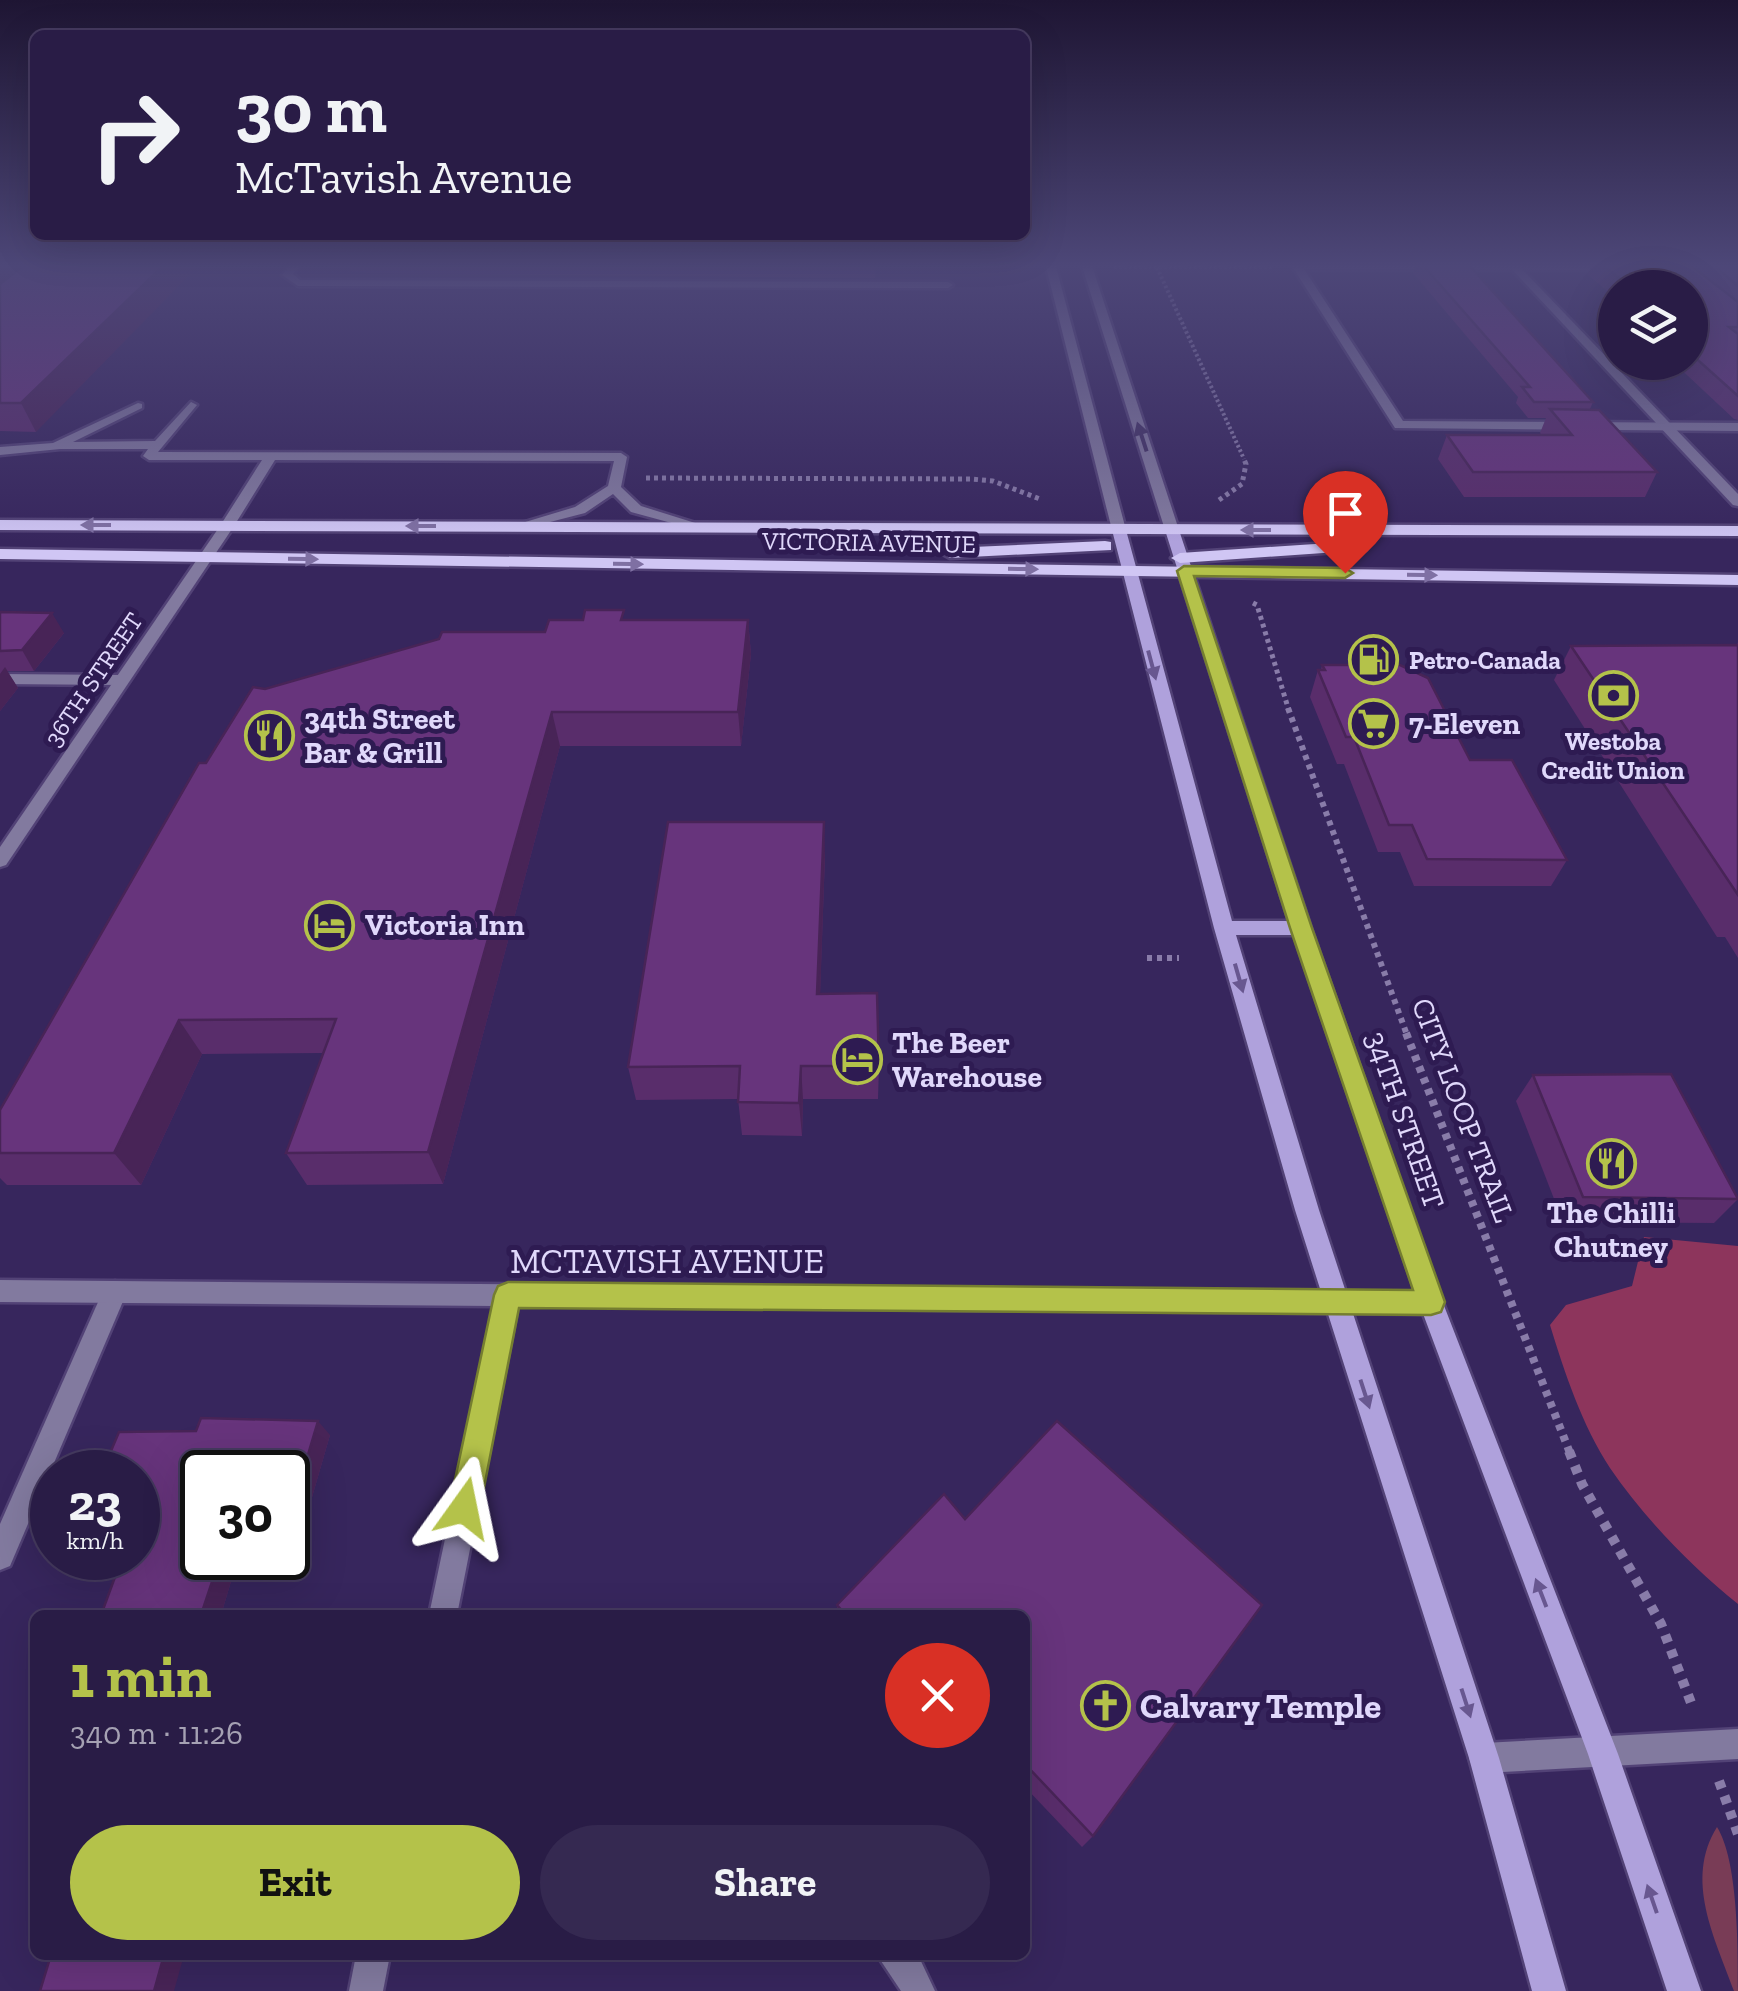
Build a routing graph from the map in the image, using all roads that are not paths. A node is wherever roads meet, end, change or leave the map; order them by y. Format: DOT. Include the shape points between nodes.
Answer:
graph roads {
  1 [pos="1074,356"];
  2 [pos="1117,356"];
  3 [pos="1354,356"];
  4 [pos="1599,356"];
  5 [pos="191,405"];
  6 [pos="138,406"];
  7 [pos="1738,427"];
  8 [pos="1668,428"];
  9 [pos="157,445"];
  10 [pos="56,446"];
  11 [pos="0,450"];
  12 [pos="271,456"];
  13 [pos="614,488"];
  14 [pos="1738,502"];
  15 [pos="3,525"];
  16 [pos="226,526"];
  17 [pos="519,526"];
  18 [pos="701,527"];
  19 [pos="1172,530"];
  20 [pos="1631,531"];
  21 [pos="1738,531"];
  22 [pos="1120,538"];
  23 [pos="0,554"];
  24 [pos="206,558"];
  25 [pos="682,564"];
  26 [pos="1183,564"];
  27 [pos="1127,571"];
  28 [pos="1738,580"];
  29 [pos="0,680"];
  30 [pos="122,680"];
  31 [pos="0,861"];
  32 [pos="1224,928"];
  33 [pos="1301,928"];
  34 [pos="0,1291"];
  35 [pos="114,1292"];
  36 [pos="508,1295"];
  37 [pos="1334,1302"];
  38 [pos="1431,1302"];
  39 [pos="0,1556"];
  40 [pos="444,1610"];
  41 [pos="1738,1744"];
  42 [pos="1603,1754"];
  43 [pos="1484,1758"];
  44 [pos="372,1960"];
  45 [pos="899,1960"];
  46 [pos="366,1991"];
  47 [pos="918,1991"];
  48 [pos="1549,1991"];
  49 [pos="1684,1991"];
  1 -- 22 [label="street"];
  19 -- 2 [label="street, 34TH STREET, one-way"];
  3 -- 8 [label="street" via="1398,425"];
  4 -- 8 [label="street"];
  5 -- 9 [label="street"];
  6 -- 10 [label="street"];
  7 -- 8 [label="street"];
  8 -- 14 [label="street"];
  9 -- 10 [label="street"];
  9 -- 12 [label="street" via="149,456"];
  10 -- 11 [label="street"];
  12 -- 13 [label="street" via="621,457"];
  12 -- 16 [label="street, 36TH STREET"];
  13 -- 17 [label="street" via="580,510"];
  13 -- 18 [label="street" via="636,509"];
  16 -- 15 [label="main road, VICTORIA AVENUE, one-way"];
  17 -- 16 [label="main road, VICTORIA AVENUE, one-way"];
  16 -- 24 [label="street, 36TH STREET"];
  17 -- 18 [label="main road, VICTORIA AVENUE"];
  18 -- 22 [label="main road, VICTORIA AVENUE"];
  20 -- 19 [label="main road, one-way"];
  19 -- 22 [label="main road"];
  19 -- 26 [label="main road, 34TH STREET"];
  20 -- 21 [label="main road"];
  20 -- 26 [label="main road"];
  22 -- 25 [label="main road"];
  22 -- 27 [label="main road"];
  23 -- 24 [label="main road, VICTORIA AVENUE"];
  24 -- 25 [label="main road, VICTORIA AVENUE, one-way"];
  24 -- 30 [label="street, 36TH STREET"];
  25 -- 27 [label="main road, VICTORIA AVENUE, one-way"];
  26 -- 27 [label="main road, VICTORIA AVENUE"];
  26 -- 28 [label="main road, VICTORIA AVENUE, one-way"];
  26 -- 33 [label="main road, 34TH STREET"];
  27 -- 32 [label="main road, one-way"];
  29 -- 30 [label="street"];
  30 -- 31 [label="street, 36TH STREET"];
  32 -- 33 [label="main road"];
  32 -- 37 [label="main road, one-way"];
  33 -- 38 [label="main road, 34TH STREET"];
  34 -- 35 [label="street, MCTAVISH AVENUE"];
  35 -- 36 [label="street, MCTAVISH AVENUE"];
  35 -- 39 [label="street"];
  36 -- 37 [label="street, MCTAVISH AVENUE"];
  36 -- 40 [label="street"];
  37 -- 38 [label="street, MCTAVISH AVENUE"];
  37 -- 43 [label="main road, one-way"];
  42 -- 38 [label="main road, 34TH STREET, one-way"];
  41 -- 42 [label="street"];
  42 -- 43 [label="street"];
  49 -- 42 [label="main road, 34TH STREET, one-way"];
  43 -- 48 [label="main road"];
  44 -- 46 [label="street"];
  45 -- 47 [label="street"];
}
